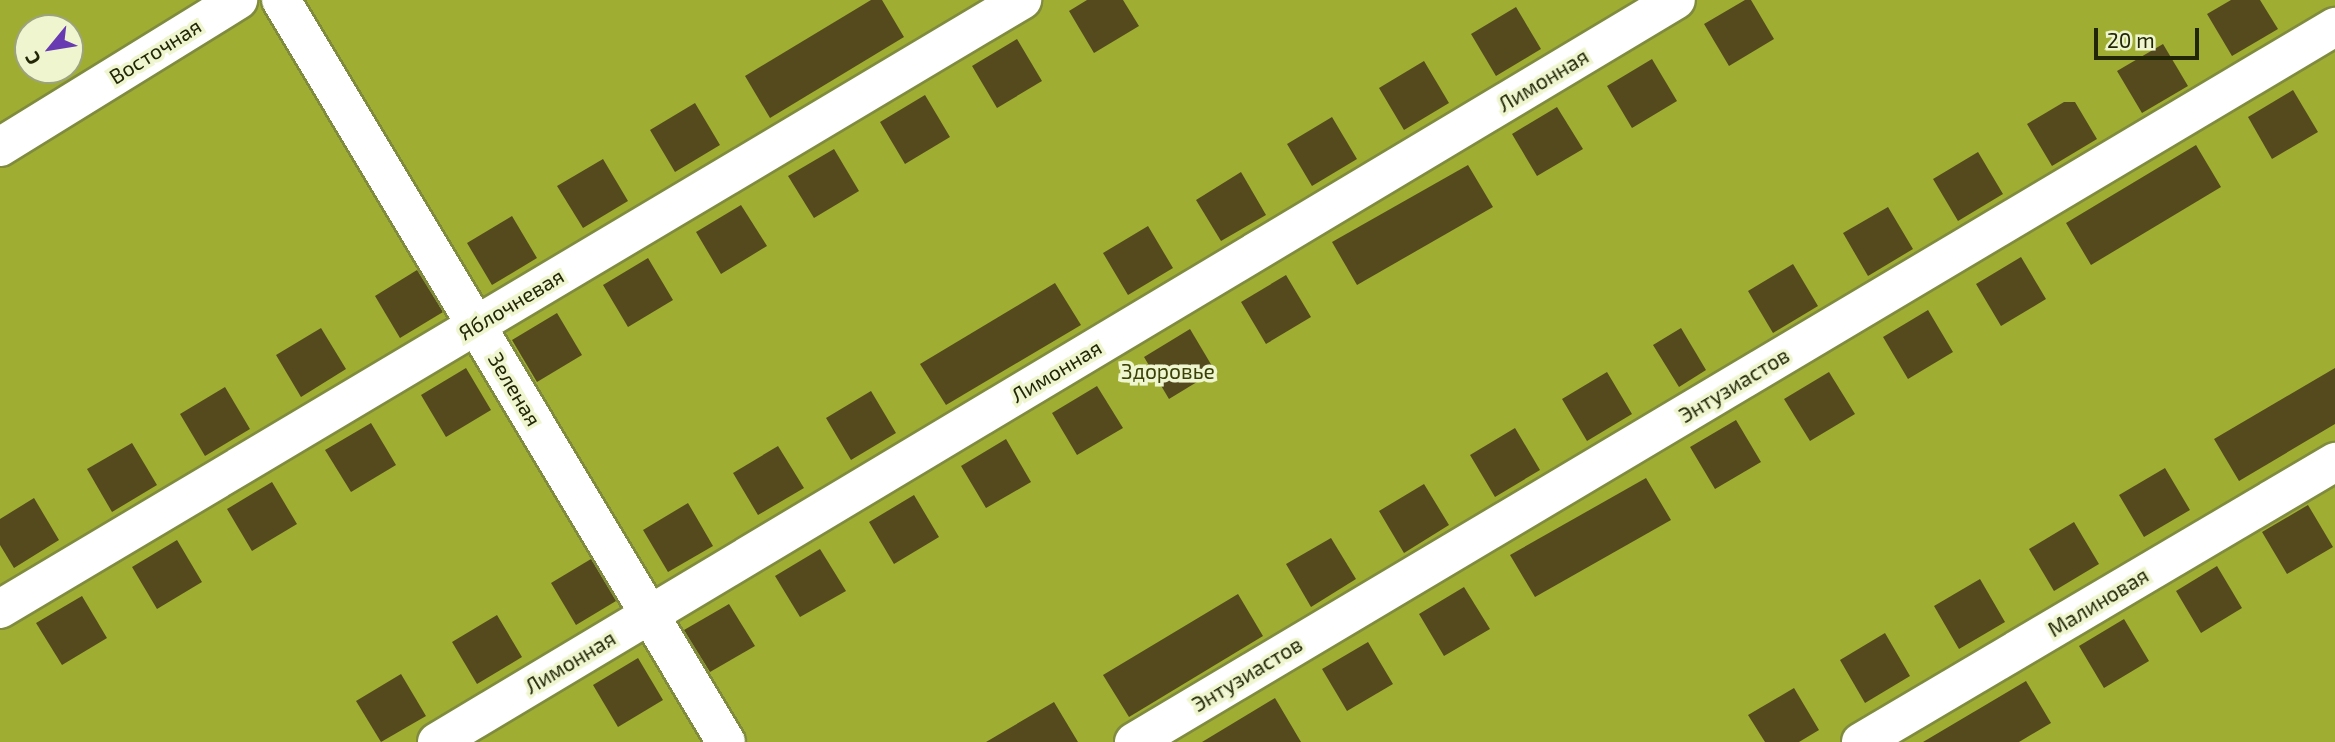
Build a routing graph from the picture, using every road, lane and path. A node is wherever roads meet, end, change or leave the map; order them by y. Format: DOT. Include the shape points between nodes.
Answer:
graph roads {
  1 [pos="238,0"];
  2 [pos="281,0"];
  3 [pos="1022,0"];
  4 [pos="1676,0"];
  5 [pos="2335,27"];
  6 [pos="0,147"];
  7 [pos="476,325"];
  8 [pos="2335,462"];
  9 [pos="0,609"];
  10 [pos="652,613"];
  11 [pos="437,742"];
  12 [pos="726,742"];
  13 [pos="1133,742"];
  14 [pos="1861,742"];
  1 -- 6 [label="street, Восточная"];
  2 -- 7 [label="street, Зеленая"];
  3 -- 7 [label="street, Яблочневая"];
  4 -- 10 [label="street, Лимонная"];
  5 -- 13 [label="street, Энтузиастов"];
  7 -- 9 [label="street, Яблочневая"];
  7 -- 10 [label="street, Зеленая"];
  8 -- 14 [label="street, Малиновая"];
  10 -- 11 [label="street, Лимонная"];
  10 -- 12 [label="street, Зеленая"];
}
